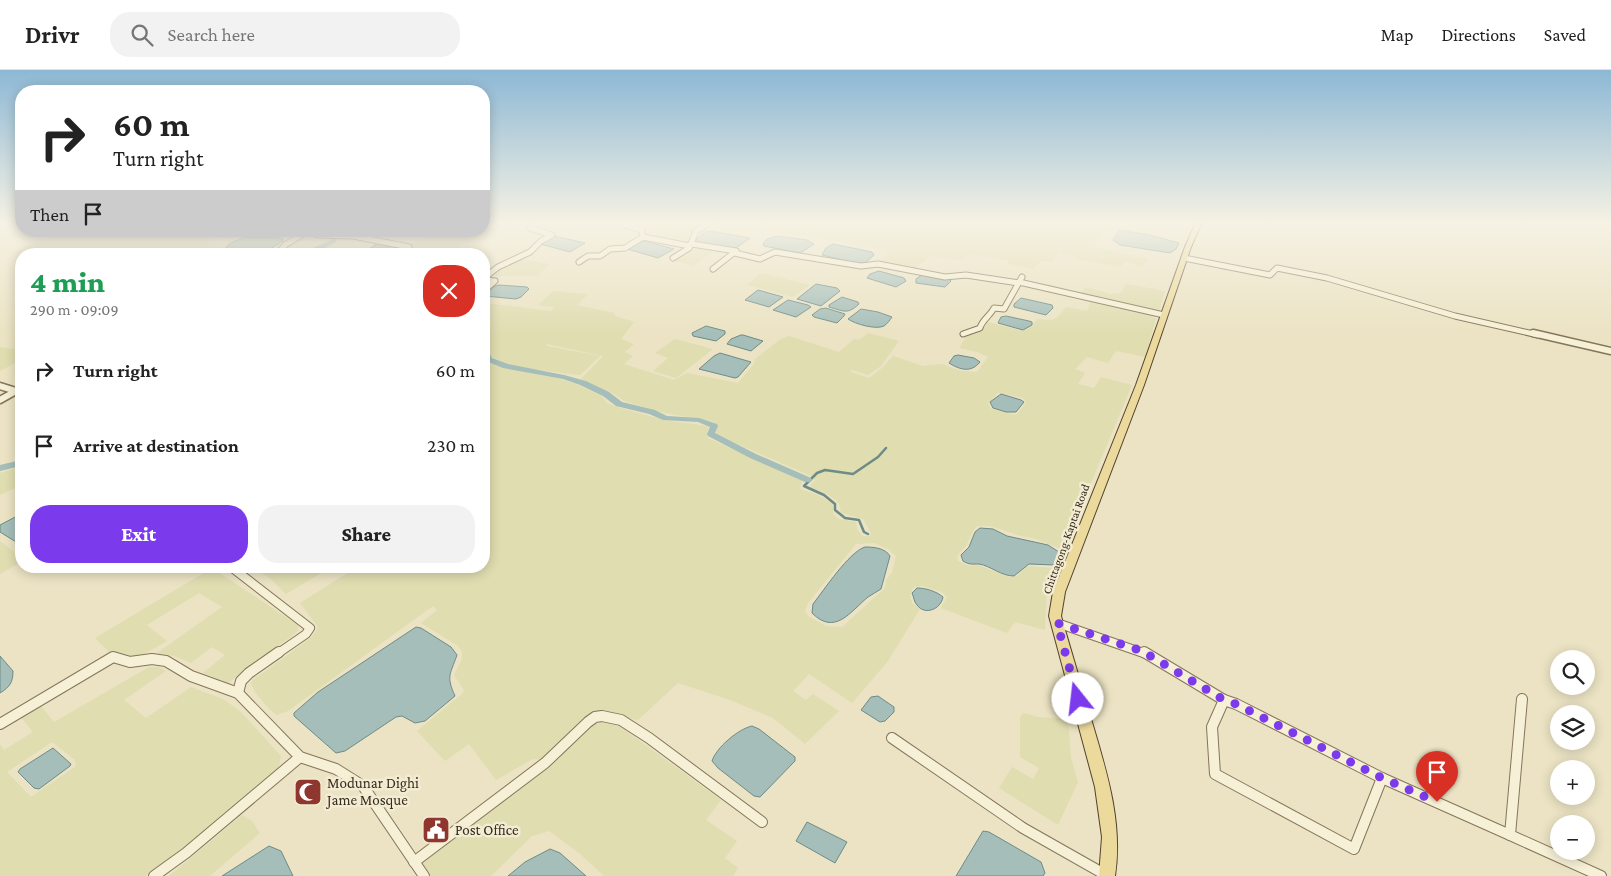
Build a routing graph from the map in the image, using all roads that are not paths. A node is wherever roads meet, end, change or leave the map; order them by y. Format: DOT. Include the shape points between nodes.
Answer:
graph roads {
  1 [pos="514,260"];
  2 [pos="583,260"];
  3 [pos="726,260"];
  4 [pos="822,260"];
  5 [pos="1183,260"];
  6 [pos="1192,260"];
  7 [pos="579,262"];
  8 [pos="713,269"];
  9 [pos="490,274"];
  10 [pos="1020,281"];
  11 [pos="1164,315"];
  12 [pos="963,334"];
  13 [pos="1611,351"];
  14 [pos="0,386"];
  15 [pos="15,389"];
  16 [pos="15,392"];
  17 [pos="0,400"];
  18 [pos="239,573"];
  19 [pos="1057,623"];
  20 [pos="238,693"];
  21 [pos="1522,699"];
  22 [pos="1224,700"];
  23 [pos="0,724"];
  24 [pos="892,738"];
  25 [pos="300,757"];
  26 [pos="1382,778"];
  27 [pos="762,822"];
  28 [pos="1510,835"];
  29 [pos="414,862"];
  30 [pos="154,876"];
  31 [pos="424,876"];
  32 [pos="1107,876"];
  33 [pos="1600,876"];
  1 -- 9 [label="street"];
  2 -- 7 [label="street"];
  3 -- 8 [label="street"];
  4 -- 10 [label="street" via="861,266 878,264 945,277 966,275"];
  5 -- 11 [label="main road, Chittagong-Kaptai Road"];
  6 -- 13 [label="street" via="1270,275 1276,268 1327,278 1455,316"];
  10 -- 11 [label="street"];
  10 -- 12 [label="street" via="1004,309 994,308 980,328"];
  11 -- 19 [label="main road, Chittagong-Kaptai Road" via="1140,386 1059,592"];
  14 -- 15 [label="street"];
  16 -- 17 [label="street"];
  18 -- 20 [label="street" via="310,628 249,673 241,681"];
  19 -- 22 [label="street" via="1142,651"];
  19 -- 32 [label="main road, Chittagong-Kaptai Road" via="1106,800 1111,848"];
  20 -- 23 [label="street" via="191,676 166,661 130,662 118,657 75,678"];
  20 -- 25 [label="street"];
  21 -- 28 [label="street"];
  22 -- 26 [label="street"];
  22 -- 26 [label="street" via="1212,726 1215,774 1354,849"];
  24 -- 32 [label="street" via="1016,825"];
  25 -- 29 [label="street" via="336,769 363,786"];
  25 -- 30 [label="street"];
  26 -- 28 [label="street"];
  27 -- 29 [label="street" via="649,738 621,720 602,716 588,722 545,763"];
  28 -- 33 [label="street"];
  29 -- 31 [label="street"];
}
